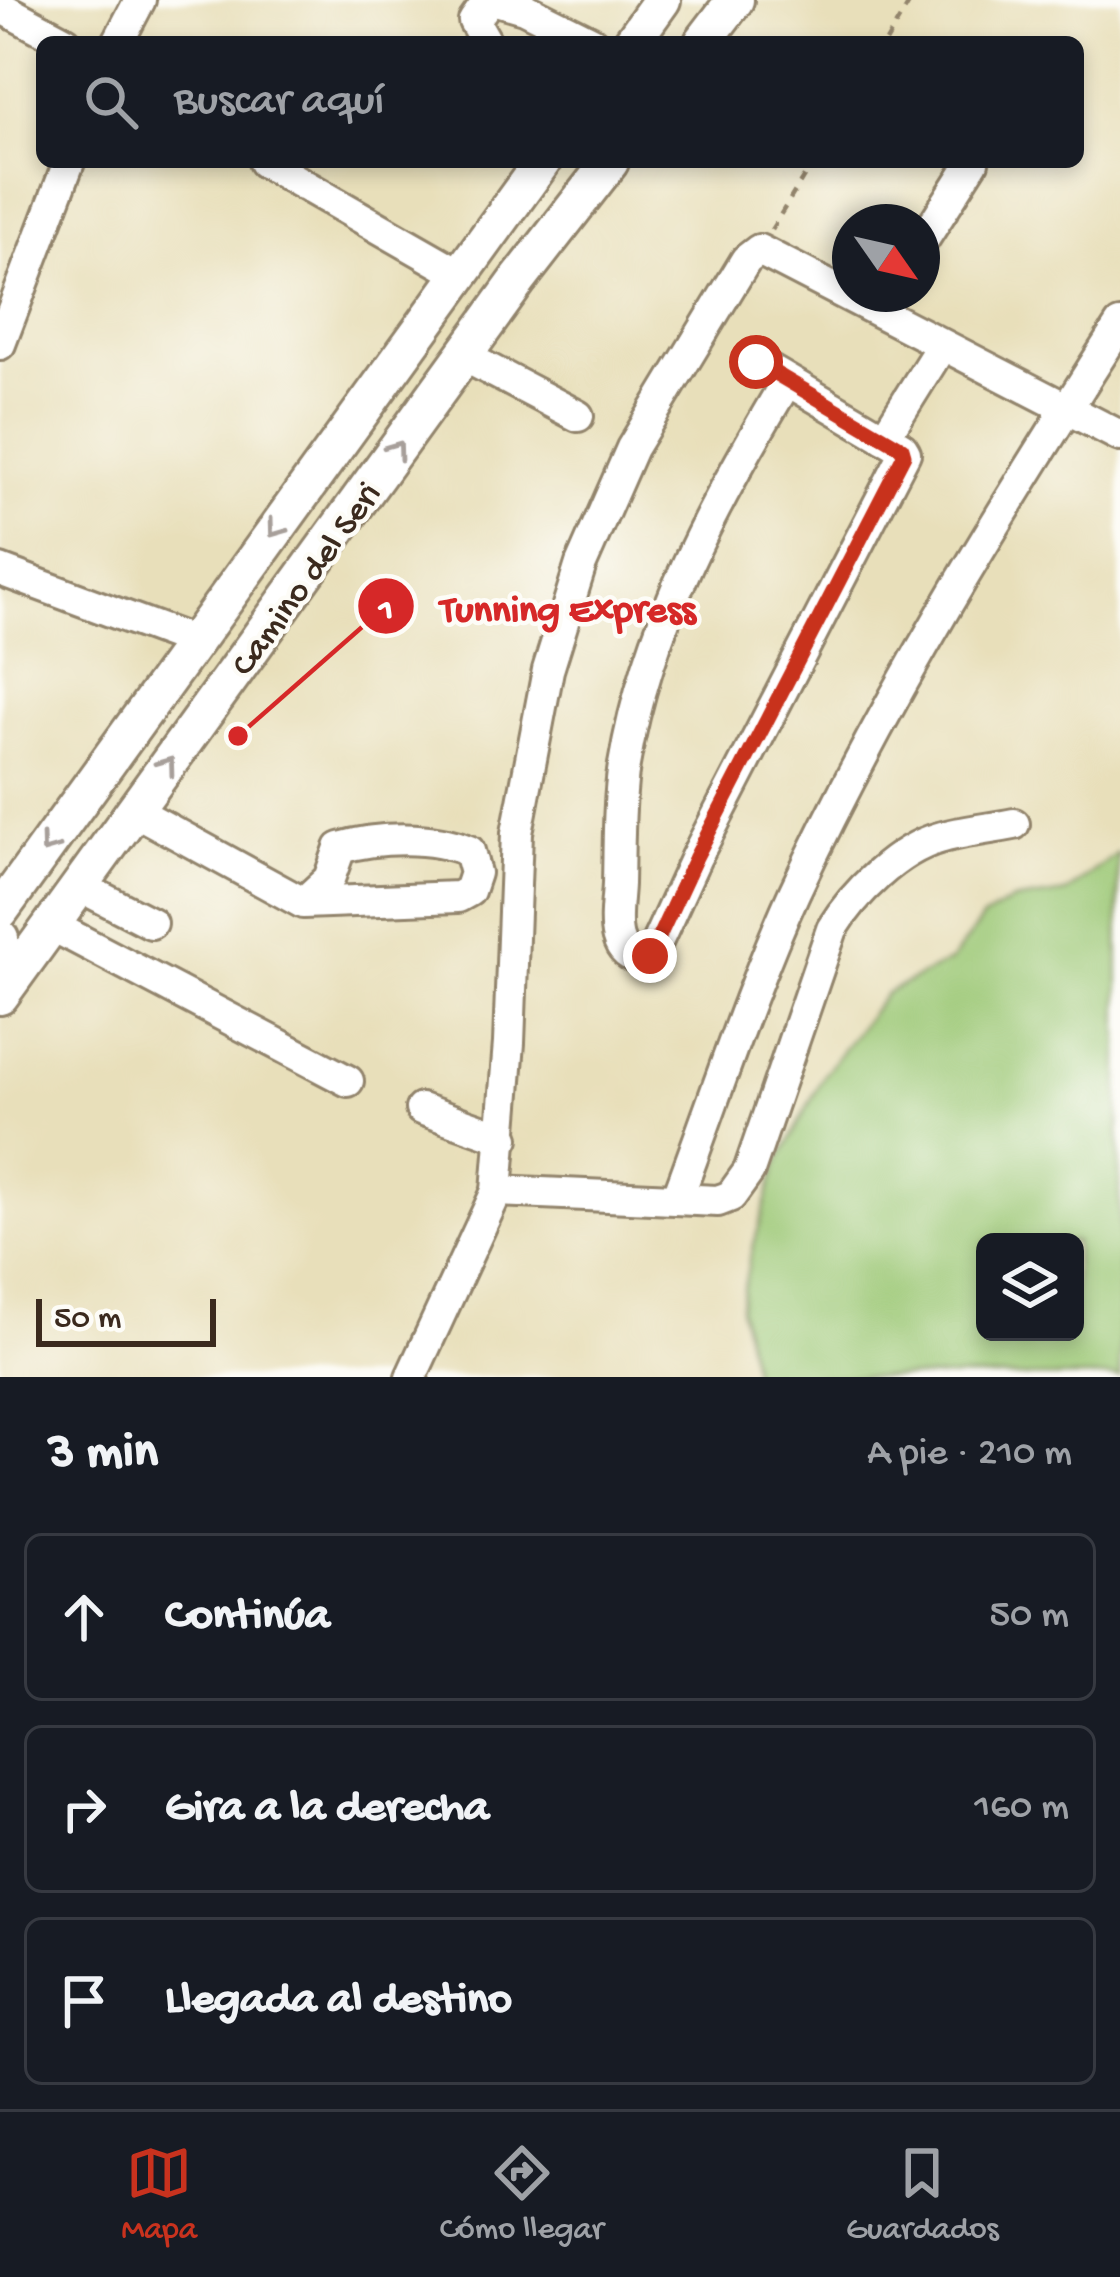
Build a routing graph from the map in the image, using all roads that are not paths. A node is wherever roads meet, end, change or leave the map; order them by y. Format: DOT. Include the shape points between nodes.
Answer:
graph roads {
  1 [pos="140,0"];
  2 [pos="493,0"];
  3 [pos="662,0"];
  4 [pos="735,0"];
  5 [pos="0,7"];
  6 [pos="55,36"];
  7 [pos="121,36"];
  8 [pos="483,36"];
  9 [pos="580,36"];
  10 [pos="636,36"];
  11 [pos="708,36"];
  12 [pos="67,168"];
  13 [pos="274,168"];
  14 [pos="538,168"];
  15 [pos="605,168"];
  16 [pos="969,168"];
  17 [pos="940,214"];
  18 [pos="460,274"];
  19 [pos="832,281"];
  20 [pos="896,312"];
  21 [pos="1120,326"];
  22 [pos="0,344"];
  23 [pos="942,345"];
  24 [pos="464,356"];
  25 [pos="756,362"];
  26 [pos="787,381"];
  27 [pos="1066,409"];
  28 [pos="578,416"];
  29 [pos="1120,436"];
  30 [pos="884,438"];
  31 [pos="0,570"];
  32 [pos="194,642"];
  33 [pos="135,811"];
  34 [pos="1014,824"];
  35 [pos="79,886"];
  36 [pos="303,903"];
  37 [pos="0,910"];
  38 [pos="152,923"];
  39 [pos="51,925"];
  40 [pos="0,938"];
  41 [pos="0,951"];
  42 [pos="0,996"];
  43 [pos="348,1082"];
  44 [pos="421,1109"];
  45 [pos="504,1138"];
  46 [pos="497,1191"];
  47 [pos="676,1199"];
  48 [pos="411,1377"];
  1 -- 7 [label="street"];
  2 -- 8 [label="street" via="474,21"];
  2 -- 9 [label="street"];
  3 -- 10 [label="main road"];
  4 -- 11 [label="main road"];
  5 -- 6 [label="street"];
  12 -- 22 [label="street"];
  13 -- 18 [label="street"];
  14 -- 18 [label="main road, Camino del Seri"];
  15 -- 24 [label="main road, Camino del Seri"];
  16 -- 17 [label="street"];
  18 -- 32 [label="main road, Camino del Seri, one-way"];
  19 -- 45 [label="street" via="759,250 746,260 632,448 581,564 548,670 517,833"];
  20 -- 23 [label="street"];
  21 -- 27 [label="street"];
  23 -- 27 [label="street"];
  23 -- 30 [label="street"];
  24 -- 28 [label="street"];
  33 -- 24 [label="main road, Camino del Seri, one-way"];
  25 -- 26 [label="street"];
  26 -- 30 [label="street"];
  26 -- 30 [label="street" via="729,478 647,660 623,769 619,860 616,938 635,958 653,951 904,455"];
  27 -- 29 [label="street"];
  27 -- 47 [label="street" via="920,656 792,897"];
  31 -- 32 [label="street"];
  32 -- 37 [label="main road, Camino del Seri, one-way"];
  33 -- 35 [label="main road, Camino del Seri"];
  33 -- 36 [label="street"];
  34 -- 47 [label="street" via="935,838 850,900 832,929 749,1172 718,1201"];
  35 -- 38 [label="street"];
  35 -- 39 [label="main road, Camino del Seri"];
  36 -- 36 [label="street" via="458,897 469,892 475,873 469,851 446,841 360,842 340,848 329,879"];
  39 -- 42 [label="main road, Camino del Seri"];
  39 -- 43 [label="street"];
  40 -- 41 [label="main road"];
  44 -- 45 [label="street"];
  45 -- 46 [label="street"];
  46 -- 47 [label="street"];
  46 -- 48 [label="street"];
}
